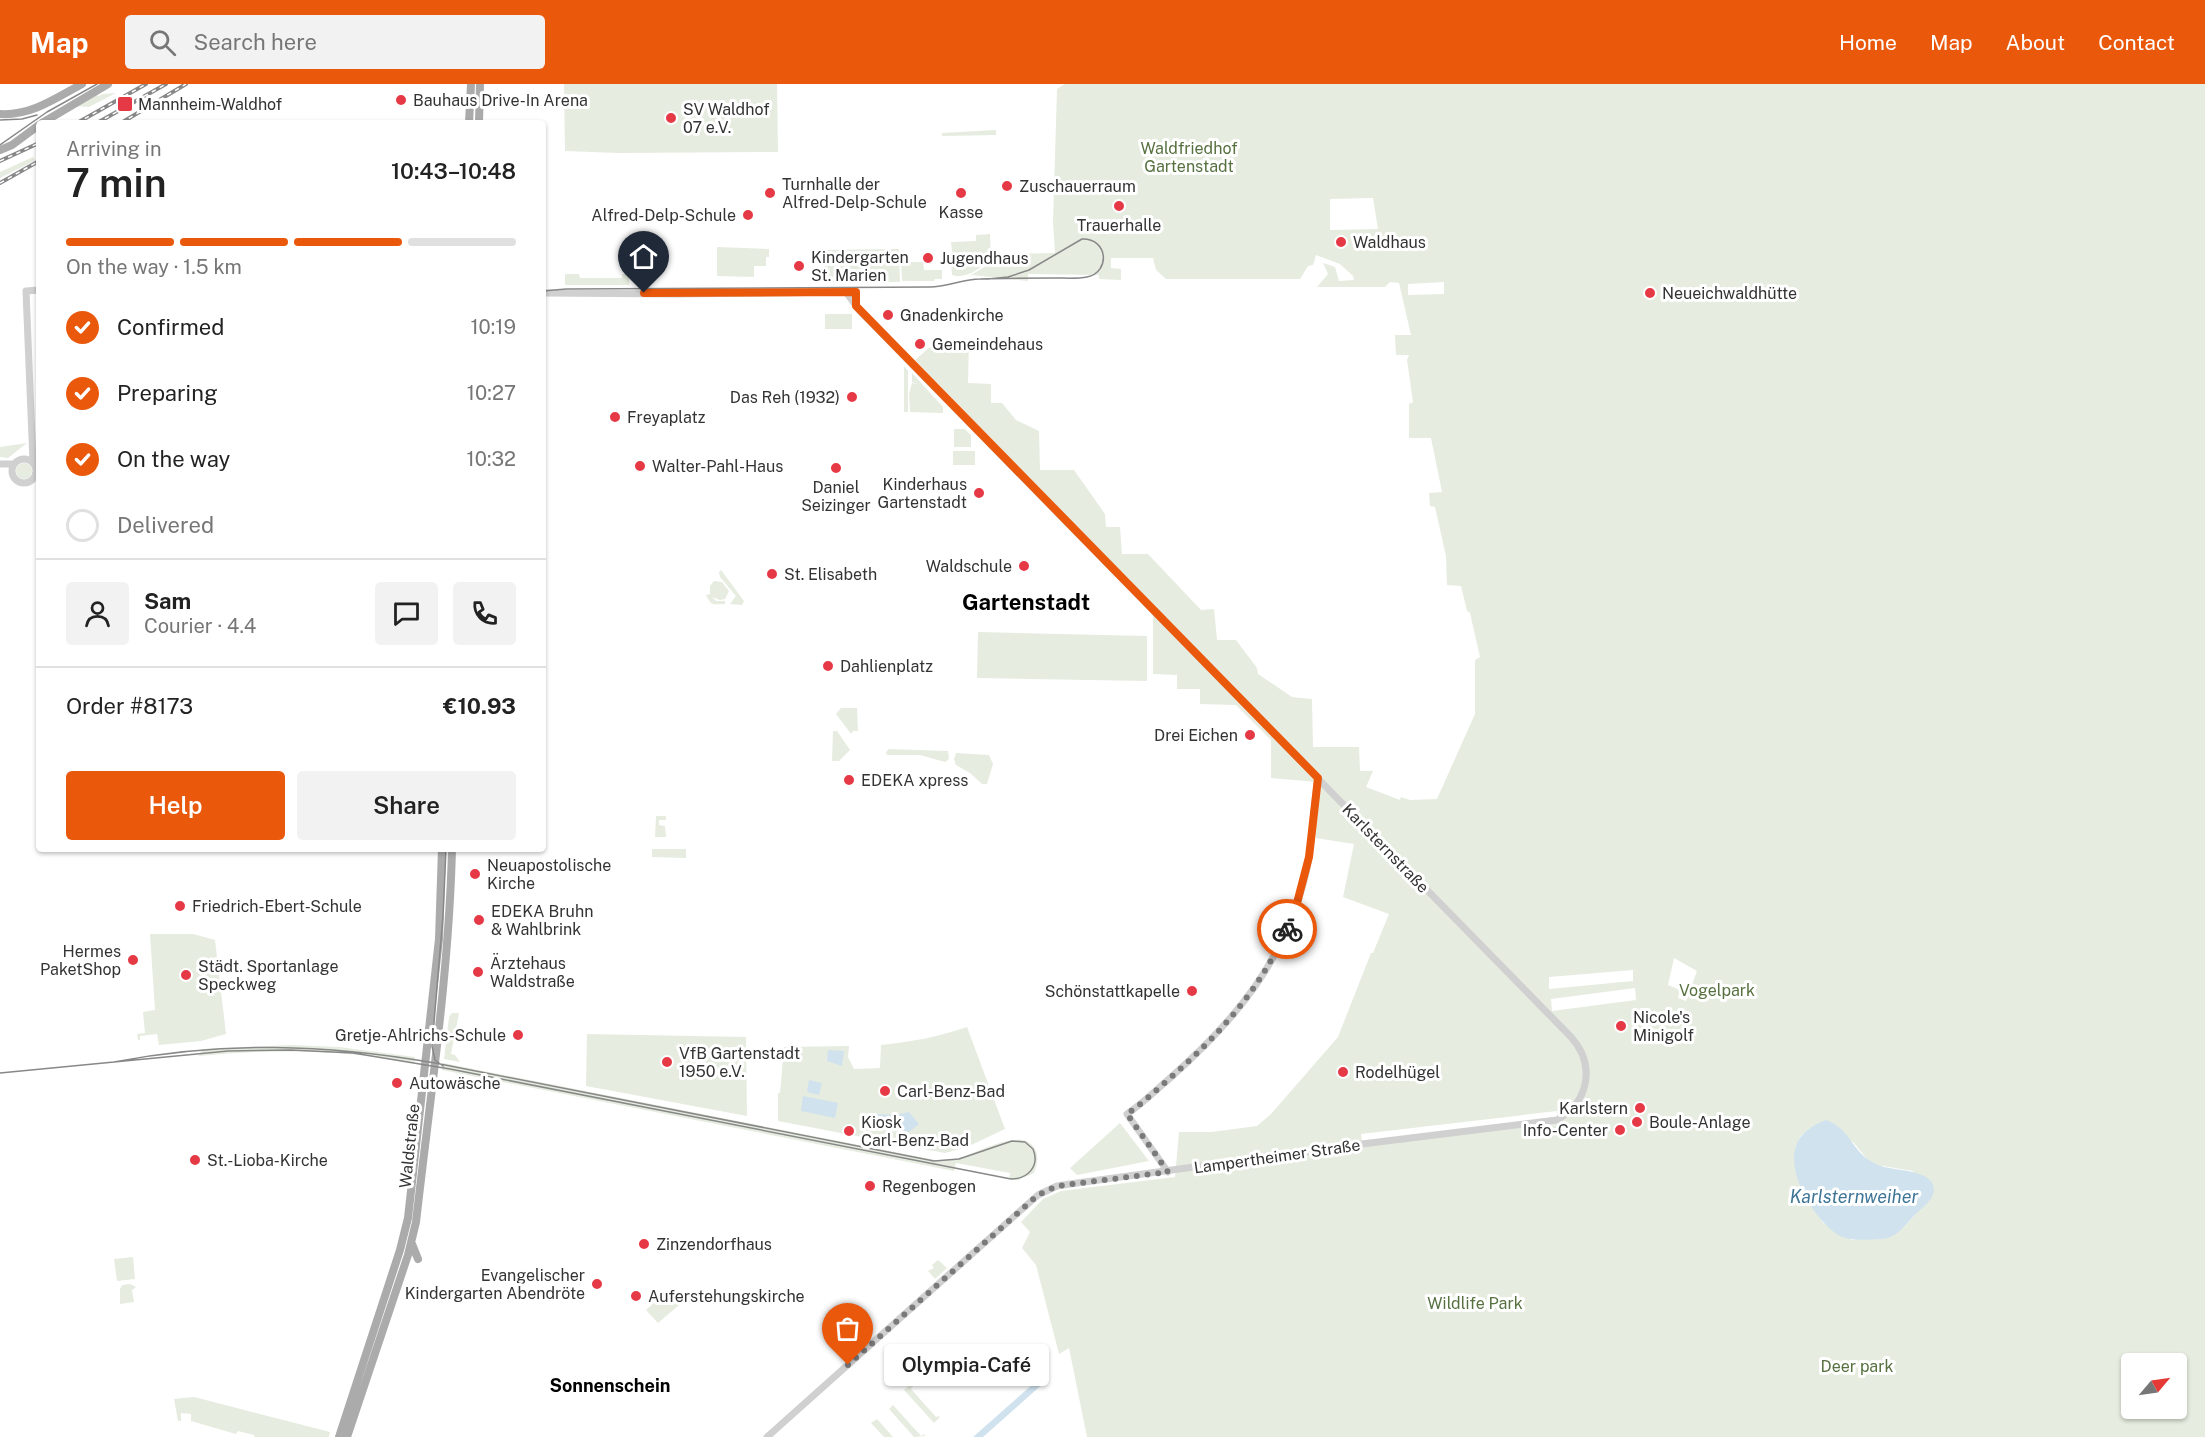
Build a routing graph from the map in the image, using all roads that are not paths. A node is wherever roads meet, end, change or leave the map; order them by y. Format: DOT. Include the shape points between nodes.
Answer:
graph roads {
  1 [pos="82,84"];
  2 [pos="108,84"];
  3 [pos="471,84"];
  4 [pos="480,84"];
  5 [pos="0,114"];
  6 [pos="47,120"];
  7 [pos="470,120"];
  8 [pos="479,120"];
  9 [pos="36,127"];
  10 [pos="0,150"];
  11 [pos="36,290"];
  12 [pos="846,292"];
  13 [pos="546,293"];
  14 [pos="856,306"];
  15 [pos="32,446"];
  16 [pos="25,459"];
  17 [pos="33,462"];
  18 [pos="14,464"];
  19 [pos="0,466"];
  20 [pos="12,472"];
  21 [pos="1318,778"];
  22 [pos="442,852"];
  23 [pos="452,852"];
  24 [pos="426,991"];
  25 [pos="431,1008"];
  26 [pos="428,1044"];
  27 [pos="420,1052"];
  28 [pos="1557,1120"];
  29 [pos="1168,1172"];
  30 [pos="412,1244"];
  31 [pos="400,1250"];
  32 [pos="418,1259"];
  33 [pos="390,1260"];
  34 [pos="339,1437"];
  35 [pos="347,1437"];
  36 [pos="767,1437"];
  1 -- 5 [label="main road" via="42,106 19,114"];
  2 -- 6 [label="main road"];
  3 -- 7 [label="main road"];
  4 -- 8 [label="main road"];
  9 -- 10 [label="main road"];
  11 -- 15 [label="street" via="26,291"];
  12 -- 13 [label="street"];
  12 -- 14 [label="street, Karlsternstraße"];
  12 -- 14 [label="street" via="856,292"];
  14 -- 21 [label="street, Karlsternstraße"];
  15 -- 16 [label="street"];
  15 -- 17 [label="street"];
  16 -- 17 [label="street"];
  16 -- 18 [label="street"];
  17 -- 20 [label="street" via="36,473 28,483 18,482"];
  18 -- 19 [label="street"];
  18 -- 20 [label="street"];
  19 -- 20 [label="street"];
  21 -- 28 [label="street, Karlsternstraße" via="1575,1042 1584,1058 1586,1086 1575,1107"];
  21 -- 29 [label="street" via="1313,839 1305,875 1293,916 1268,967 1234,1015 1196,1055 1127,1114"];
  22 -- 25 [label="main road" via="439,939"];
  23 -- 30 [label="main road, Waldstraße" via="446,975"];
  24 -- 25 [label="main road"];
  25 -- 26 [label="main road"];
  26 -- 27 [label="main road"];
  26 -- 31 [label="main road, Waldstraße" via="417,1085 422,1093 408,1218"];
  28 -- 29 [label="street, Lampertheimer Straße"];
  29 -- 36 [label="street, Lampertheimer Straße" via="1057,1186 1038,1195"];
  30 -- 32 [label="main road"];
  30 -- 35 [label="main road, Waldstraße"];
  31 -- 33 [label="main road"];
  31 -- 34 [label="main road, Waldstraße"];
}
